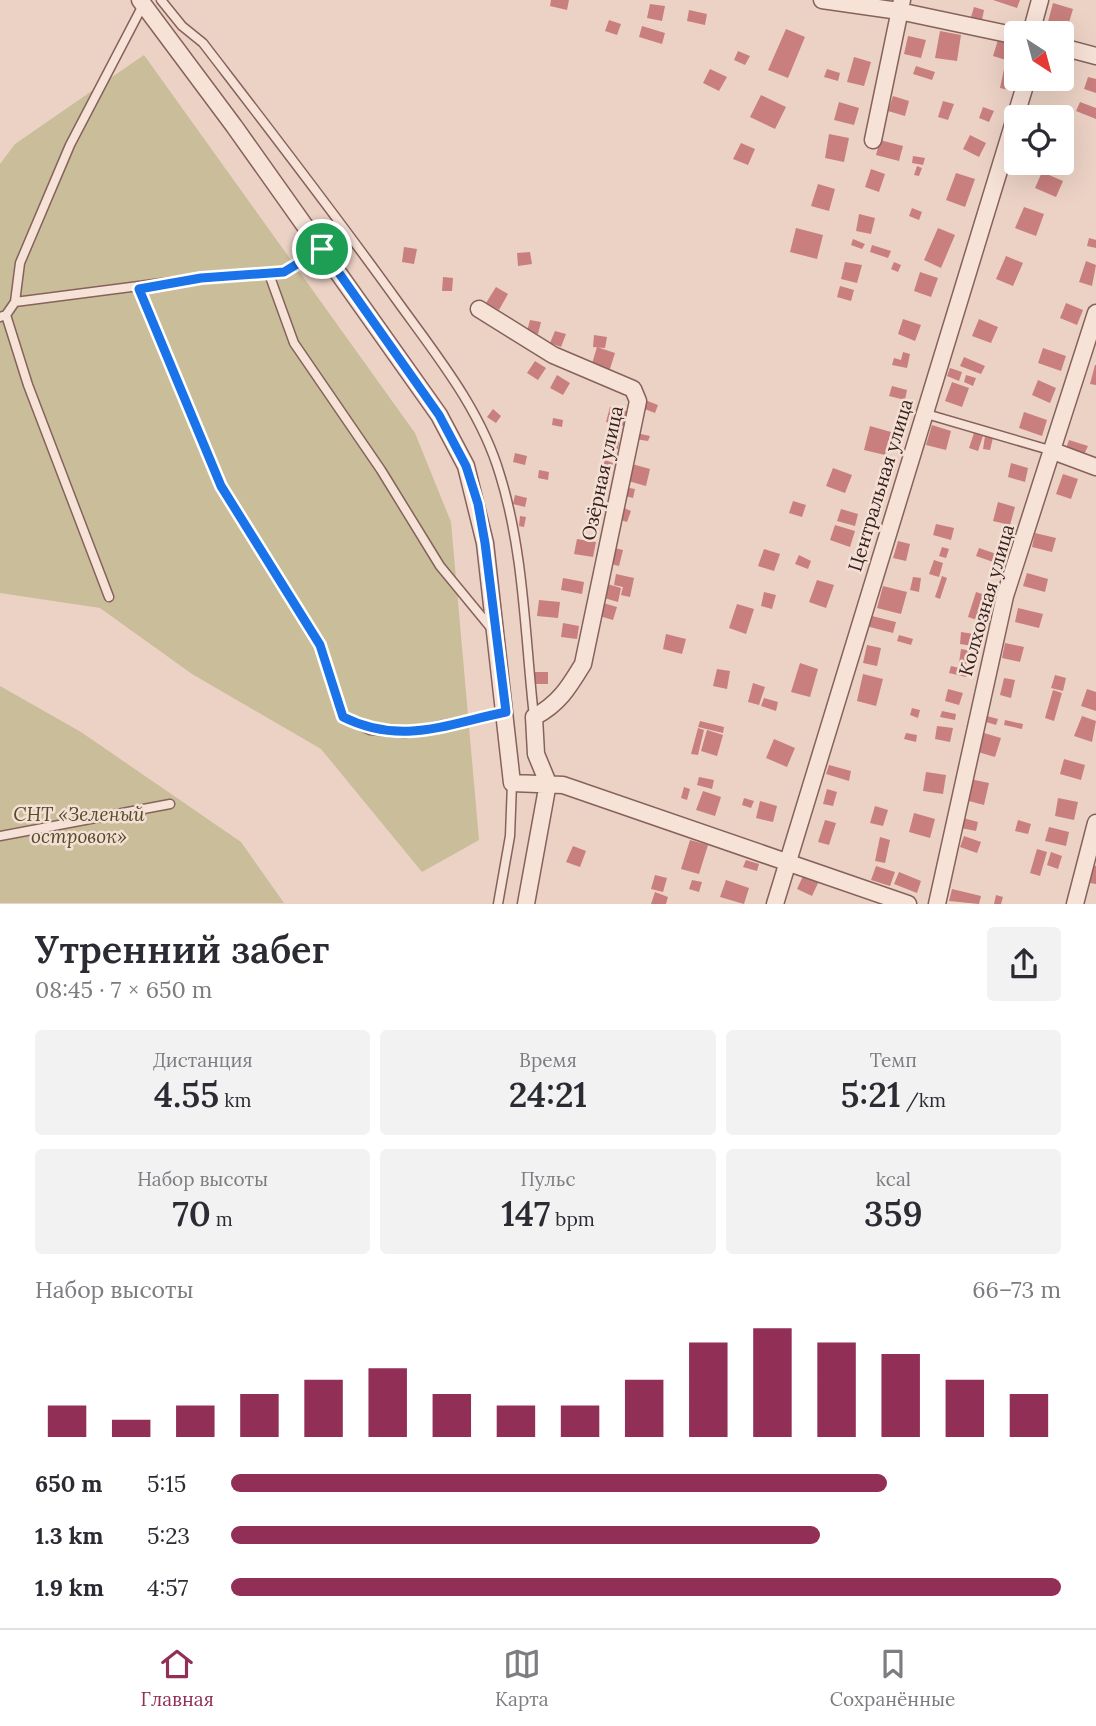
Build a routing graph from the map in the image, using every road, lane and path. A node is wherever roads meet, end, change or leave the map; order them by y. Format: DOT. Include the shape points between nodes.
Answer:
graph roads {
  1 [pos="161,0"];
  2 [pos="822,0"];
  3 [pos="1040,0"];
  4 [pos="141,3"];
  5 [pos="900,6"];
  6 [pos="1034,21"];
  7 [pos="1004,33"];
  8 [pos="1074,50"];
  9 [pos="1096,56"];
  10 [pos="1023,91"];
  11 [pos="873,140"];
  12 [pos="322,249"];
  13 [pos="269,274"];
  14 [pos="139,289"];
  15 [pos="15,302"];
  16 [pos="479,309"];
  17 [pos="1096,313"];
  18 [pos="3,316"];
  19 [pos="923,413"];
  20 [pos="1053,451"];
  21 [pos="1096,467"];
  22 [pos="109,597"];
  23 [pos="495,633"];
  24 [pos="506,712"];
  25 [pos="534,717"];
  26 [pos="512,783"];
  27 [pos="548,783"];
  28 [pos="170,804"];
  29 [pos="1096,823"];
  30 [pos="0,836"];
  31 [pos="788,862"];
  32 [pos="498,904"];
  33 [pos="526,904"];
  34 [pos="775,904"];
  35 [pos="908,904"];
  36 [pos="937,904"];
  37 [pos="1074,904"];
  1 -- 25 [label="lane" via="203,43 335,215 475,414 509,508"];
  2 -- 5 [label="street"];
  3 -- 6 [label="street"];
  4 -- 12 [label="street"];
  4 -- 15 [label="lane" via="69,145 20,263"];
  5 -- 7 [label="street"];
  5 -- 11 [label="street"];
  8 -- 9 [label="street"];
  10 -- 19 [label="street, Центральная улица"];
  12 -- 13 [label="lane" via="298,266"];
  12 -- 23 [label="street" via="439,415 466,466 485,543"];
  13 -- 14 [label="lane" via="201,278"];
  13 -- 23 [label="lane" via="295,343 440,566"];
  14 -- 15 [label="lane"];
  14 -- 24 [label="lane" via="221,486 320,645 343,717 370,730 405,733"];
  15 -- 18 [label="lane"];
  16 -- 25 [label="street, Озёрная улица" via="553,355 638,395 583,664 565,694"];
  17 -- 20 [label="street, Колхозная улица"];
  18 -- 22 [label="lane"];
  19 -- 20 [label="lane"];
  19 -- 31 [label="street, Центральная улица"];
  20 -- 21 [label="street"];
  20 -- 36 [label="street, Колхозная улица" via="1005,596"];
  23 -- 24 [label="street"];
  24 -- 26 [label="street"];
  25 -- 27 [label="street" via="536,754"];
  26 -- 27 [label="street"];
  26 -- 32 [label="lane" via="510,836"];
  27 -- 31 [label="street"];
  27 -- 33 [label="street"];
  28 -- 30 [label="lane"];
  29 -- 37 [label="street"];
  31 -- 34 [label="street, Центральная улица"];
  31 -- 35 [label="street"];
}
